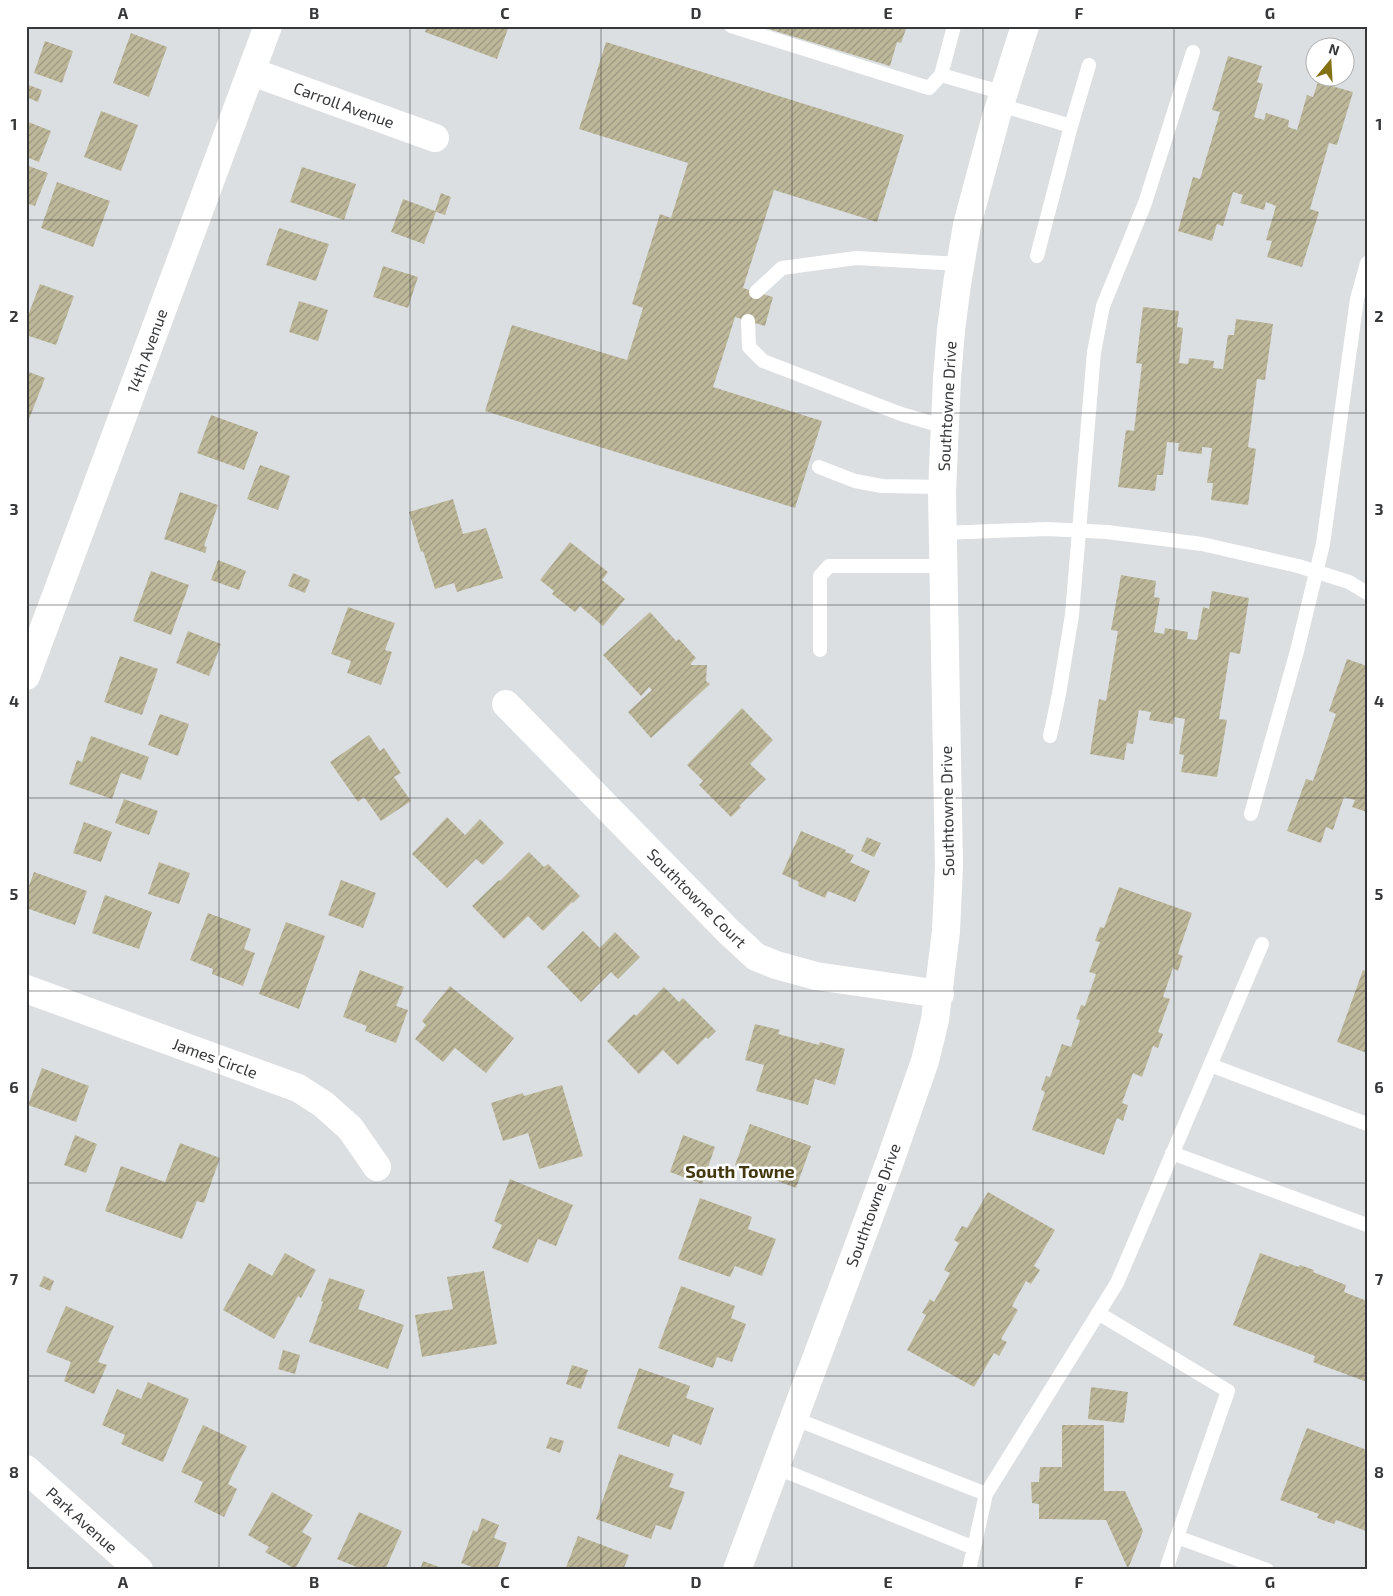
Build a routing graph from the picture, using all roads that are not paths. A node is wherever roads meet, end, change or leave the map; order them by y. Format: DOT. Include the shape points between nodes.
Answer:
graph roads {
  1 [pos="268,26"];
  2 [pos="731,26"];
  3 [pos="954,26"];
  4 [pos="1025,26"];
  5 [pos="1193,52"];
  6 [pos="1089,65"];
  7 [pos="252,72"];
  8 [pos="941,75"];
  9 [pos="1002,99"];
  10 [pos="1071,126"];
  11 [pos="436,138"];
  12 [pos="1038,256"];
  13 [pos="1367,263"];
  14 [pos="960,264"];
  15 [pos="756,292"];
  16 [pos="748,321"];
  17 [pos="945,427"];
  18 [pos="819,467"];
  19 [pos="942,486"];
  20 [pos="1079,531"];
  21 [pos="943,533"];
  22 [pos="944,566"];
  23 [pos="1317,572"];
  24 [pos="1367,592"];
  25 [pos="820,650"];
  26 [pos="26,676"];
  27 [pos="506,704"];
  28 [pos="1050,736"];
  29 [pos="1251,814"];
  30 [pos="1262,944"];
  31 [pos="26,989"];
  32 [pos="940,994"];
  33 [pos="1210,1065"];
  34 [pos="1367,1124"];
  35 [pos="1172,1153"];
  36 [pos="377,1167"];
  37 [pos="1367,1225"];
  38 [pos="1098,1313"];
  39 [pos="793,1418"];
  40 [pos="775,1468"];
  41 [pos="26,1470"];
  42 [pos="986,1494"];
  43 [pos="1177,1537"];
  44 [pos="974,1548"];
  45 [pos="138,1570"];
  46 [pos="737,1570"];
  47 [pos="969,1570"];
  48 [pos="1166,1570"];
  49 [pos="1266,1570"];
  1 -- 7 [label="street, 14th Avenue"];
  2 -- 8 [label="lane" via="928,88"];
  3 -- 8 [label="lane"];
  4 -- 9 [label="street, Southtowne Drive"];
  5 -- 20 [label="lane" via="1145,203 1103,306 1094,352"];
  6 -- 10 [label="lane"];
  7 -- 11 [label="street, Carroll Avenue"];
  7 -- 26 [label="street, 14th Avenue"];
  8 -- 9 [label="lane"];
  9 -- 10 [label="lane"];
  9 -- 14 [label="street, Southtowne Drive" via="967,225"];
  10 -- 12 [label="lane"];
  13 -- 23 [label="lane" via="1357,299 1324,544"];
  14 -- 15 [label="lane" via="856,258 782,268"];
  14 -- 17 [label="street, Southtowne Drive" via="951,330"];
  16 -- 17 [label="lane" via="749,347 763,361"];
  17 -- 19 [label="street, Southtowne Drive"];
  18 -- 19 [label="lane" via="855,481 882,486"];
  19 -- 21 [label="street, Southtowne Drive"];
  20 -- 21 [label="lane"];
  20 -- 23 [label="lane" via="1202,544"];
  20 -- 28 [label="lane" via="1072,615"];
  21 -- 22 [label="street, Southtowne Drive"];
  22 -- 25 [label="lane" via="829,566 820,576"];
  22 -- 32 [label="street, Southtowne Drive" via="949,866"];
  23 -- 24 [label="lane" via="1349,582"];
  23 -- 29 [label="lane"];
  27 -- 32 [label="street, Southtowne Court" via="756,956 776,966 816,976"];
  30 -- 33 [label="lane"];
  31 -- 36 [label="street, James Circle" via="298,1088 350,1128"];
  32 -- 39 [label="street, Southtowne Drive" via="925,1061"];
  33 -- 34 [label="lane"];
  33 -- 35 [label="lane"];
  35 -- 37 [label="lane"];
  35 -- 38 [label="lane" via="1117,1283"];
  38 -- 42 [label="lane"];
  38 -- 43 [label="lane" via="1228,1391"];
  39 -- 40 [label="street, Southtowne Drive"];
  39 -- 42 [label="lane"];
  40 -- 44 [label="lane"];
  40 -- 46 [label="street, Southtowne Drive"];
  41 -- 45 [label="street, Park Avenue"];
  42 -- 44 [label="lane"];
  43 -- 48 [label="lane"];
  43 -- 49 [label="lane"];
  44 -- 47 [label="lane"];
}
